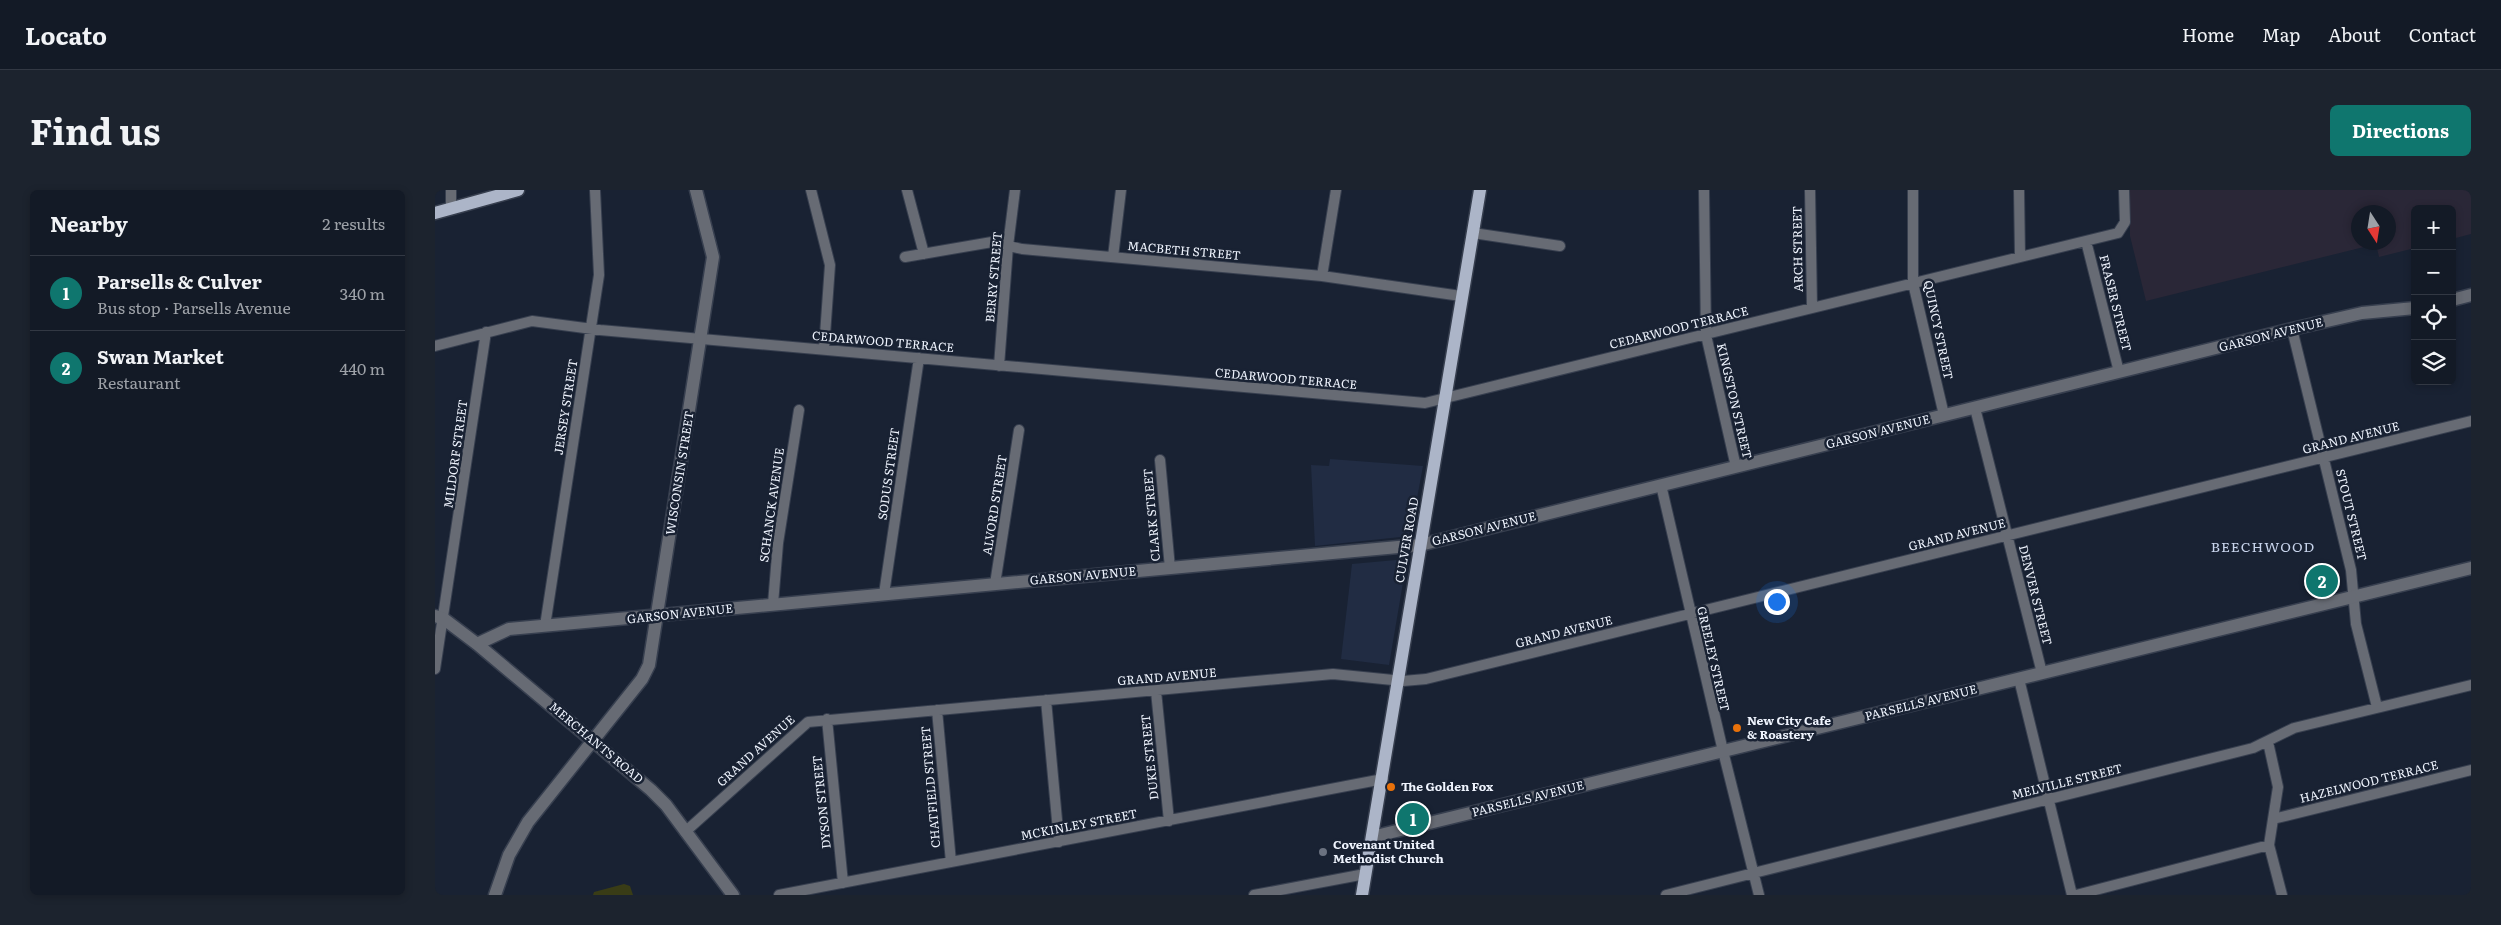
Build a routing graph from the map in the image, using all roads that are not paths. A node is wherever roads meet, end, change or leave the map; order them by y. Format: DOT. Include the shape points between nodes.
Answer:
graph roads {
  1 [pos="451,190"];
  2 [pos="518,190"];
  3 [pos="595,190"];
  4 [pos="696,190"];
  5 [pos="811,190"];
  6 [pos="907,190"];
  7 [pos="1015,190"];
  8 [pos="1121,190"];
  9 [pos="1336,190"];
  10 [pos="1480,190"];
  11 [pos="1704,190"];
  12 [pos="1810,190"];
  13 [pos="1913,190"];
  14 [pos="2019,190"];
  15 [pos="2124,190"];
  16 [pos="451,208"];
  17 [pos="435,213"];
  18 [pos="1473,232"];
  19 [pos="2086,241"];
  20 [pos="1008,246"];
  21 [pos="1560,246"];
  22 [pos="924,254"];
  23 [pos="905,257"];
  24 [pos="1113,257"];
  25 [pos="2020,257"];
  26 [pos="1322,276"];
  27 [pos="1913,283"];
  28 [pos="2471,295"];
  29 [pos="1461,296"];
  30 [pos="2456,299"];
  31 [pos="1812,307"];
  32 [pos="2411,308"];
  33 [pos="591,329"];
  34 [pos="2292,329"];
  35 [pos="486,332"];
  36 [pos="1706,335"];
  37 [pos="700,338"];
  38 [pos="435,346"];
  39 [pos="824,349"];
  40 [pos="919,358"];
  41 [pos="999,366"];
  42 [pos="2119,372"];
  43 [pos="1445,399"];
  44 [pos="1975,408"];
  45 [pos="799,410"];
  46 [pos="1944,415"];
  47 [pos="2471,421"];
  48 [pos="1019,430"];
  49 [pos="2324,458"];
  50 [pos="1160,460"];
  51 [pos="1737,467"];
  52 [pos="1661,485"];
  53 [pos="2007,536"];
  54 [pos="1420,545"];
  55 [pos="1170,568"];
  56 [pos="2471,568"];
  57 [pos="995,584"];
  58 [pos="884,594"];
  59 [pos="2353,598"];
  60 [pos="773,604"];
  61 [pos="1689,613"];
  62 [pos="658,615"];
  63 [pos="439,617"];
  64 [pos="545,626"];
  65 [pos="477,644"];
  66 [pos="435,669"];
  67 [pos="2042,673"];
  68 [pos="2019,679"];
  69 [pos="1397,681"];
  70 [pos="2471,685"];
  71 [pos="1156,691"];
  72 [pos="1046,700"];
  73 [pos="2377,707"];
  74 [pos="937,710"];
  75 [pos="827,719"];
  76 [pos="593,741"];
  77 [pos="2267,742"];
  78 [pos="1723,751"];
  79 [pos="2471,770"];
  80 [pos="1383,780"];
  81 [pos="2048,800"];
  82 [pos="2273,819"];
  83 [pos="1169,821"];
  84 [pos="685,832"];
  85 [pos="1371,837"];
  86 [pos="1059,842"];
  87 [pos="2269,845"];
  88 [pos="951,862"];
  89 [pos="1753,873"];
  90 [pos="1365,874"];
  91 [pos="843,883"];
  92 [pos="495,895"];
  93 [pos="733,895"];
  94 [pos="779,895"];
  95 [pos="1254,895"];
  96 [pos="1361,895"];
  97 [pos="1666,895"];
  98 [pos="1759,895"];
  99 [pos="2072,895"];
  100 [pos="2076,895"];
  101 [pos="2282,895"];
  1 -- 16 [label="street"];
  2 -- 16 [label="main road"];
  3 -- 33 [label="street, JERSEY STREET" via="599,275"];
  4 -- 37 [label="street, WISCONSIN STREET" via="713,257"];
  5 -- 39 [label="street" via="830,265"];
  6 -- 22 [label="street"];
  7 -- 20 [label="street, BERRY STREET"];
  8 -- 24 [label="street"];
  9 -- 26 [label="street"];
  10 -- 18 [label="main road, CULVER ROAD"];
  11 -- 36 [label="street, KINGSTON STREET"];
  12 -- 31 [label="street, ARCH STREET"];
  13 -- 27 [label="street, QUINCY STREET"];
  14 -- 25 [label="street"];
  15 -- 19 [label="street, CEDARWOOD TERRACE" via="2125,222 2120,231"];
  16 -- 17 [label="main road"];
  18 -- 21 [label="street"];
  18 -- 29 [label="main road, CULVER ROAD"];
  19 -- 25 [label="street, CEDARWOOD TERRACE"];
  19 -- 42 [label="street, FRASER STREET"];
  20 -- 22 [label="street, MACBETH STREET" via="992,242"];
  20 -- 24 [label="street, MACBETH STREET"];
  20 -- 41 [label="street, BERRY STREET"];
  22 -- 23 [label="street, MACBETH STREET"];
  24 -- 26 [label="street, MACBETH STREET"];
  25 -- 27 [label="street, CEDARWOOD TERRACE"];
  26 -- 29 [label="street, MACBETH STREET"];
  27 -- 31 [label="street, CEDARWOOD TERRACE"];
  27 -- 46 [label="street, QUINCY STREET"];
  28 -- 30 [label="street"];
  29 -- 43 [label="main road, CULVER ROAD"];
  31 -- 36 [label="street, CEDARWOOD TERRACE"];
  32 -- 34 [label="street, GARSON AVENUE" via="2362,313"];
  33 -- 35 [label="street, CEDARWOOD TERRACE" via="532,321"];
  33 -- 37 [label="street, CEDARWOOD TERRACE"];
  33 -- 64 [label="street, JERSEY STREET"];
  34 -- 42 [label="street, GARSON AVENUE"];
  34 -- 49 [label="street, STOUT STREET"];
  35 -- 38 [label="street, CEDARWOOD TERRACE"];
  35 -- 63 [label="street, MILDORF STREET"];
  36 -- 43 [label="street, CEDARWOOD TERRACE"];
  36 -- 51 [label="street, KINGSTON STREET"];
  37 -- 39 [label="street, CEDARWOOD TERRACE"];
  37 -- 62 [label="street, WISCONSIN STREET"];
  39 -- 40 [label="street, CEDARWOOD TERRACE"];
  40 -- 41 [label="street, CEDARWOOD TERRACE"];
  40 -- 58 [label="street, SODUS STREET"];
  41 -- 43 [label="street, CEDARWOOD TERRACE" via="1416,403"];
  42 -- 44 [label="street, GARSON AVENUE"];
  43 -- 54 [label="main road, CULVER ROAD"];
  44 -- 46 [label="street, GARSON AVENUE"];
  44 -- 53 [label="street, DENVER STREET"];
  45 -- 60 [label="street, SCHANCK AVENUE" via="778,542"];
  46 -- 51 [label="street, GARSON AVENUE"];
  47 -- 49 [label="street, GRAND AVENUE"];
  48 -- 57 [label="street, ALVORD STREET"];
  49 -- 53 [label="street, GRAND AVENUE"];
  49 -- 59 [label="street, STOUT STREET" via="2351,570"];
  50 -- 55 [label="street, CLARK STREET"];
  51 -- 52 [label="street, GARSON AVENUE"];
  52 -- 54 [label="street, GARSON AVENUE"];
  52 -- 61 [label="street, GREELEY STREET"];
  53 -- 61 [label="street, GRAND AVENUE"];
  53 -- 67 [label="street, DENVER STREET"];
  54 -- 55 [label="street, GARSON AVENUE"];
  54 -- 69 [label="main road, CULVER ROAD"];
  55 -- 57 [label="street, GARSON AVENUE"];
  56 -- 59 [label="street, PARSELLS AVENUE"];
  57 -- 58 [label="street, GARSON AVENUE"];
  58 -- 60 [label="street, GARSON AVENUE"];
  59 -- 67 [label="street, PARSELLS AVENUE"];
  59 -- 73 [label="street, STOUT STREET" via="2356,624"];
  60 -- 62 [label="street, GARSON AVENUE"];
  61 -- 69 [label="street, GRAND AVENUE" via="1426,678"];
  61 -- 78 [label="street, GREELEY STREET"];
  62 -- 64 [label="street, GARSON AVENUE"];
  62 -- 76 [label="street, WISCONSIN STREET" via="646,672"];
  63 -- 65 [label="street, MERCHANTS ROAD"];
  63 -- 66 [label="street, MILDORF STREET"];
  64 -- 65 [label="street, GARSON AVENUE" via="509,629"];
  65 -- 76 [label="street, MERCHANTS ROAD"];
  67 -- 68 [label="street, PARSELLS AVENUE"];
  68 -- 78 [label="street, PARSELLS AVENUE"];
  68 -- 81 [label="street"];
  69 -- 71 [label="street, GRAND AVENUE" via="1333,674"];
  69 -- 80 [label="main road, CULVER ROAD"];
  70 -- 73 [label="street, MELVILLE STREET"];
  71 -- 72 [label="street, GRAND AVENUE"];
  71 -- 83 [label="street, DUKE STREET"];
  72 -- 74 [label="street, GRAND AVENUE"];
  72 -- 86 [label="street"];
  73 -- 77 [label="street, MELVILLE STREET" via="2294,728"];
  74 -- 75 [label="street, GRAND AVENUE"];
  74 -- 88 [label="street, CHATFIELD STREET"];
  75 -- 84 [label="street, GRAND AVENUE" via="808,722"];
  75 -- 91 [label="street, DYSON STREET"];
  76 -- 84 [label="street, MERCHANTS ROAD" via="655,793"];
  76 -- 92 [label="street, WISCONSIN STREET" via="524,827 509,855"];
  77 -- 81 [label="street, MELVILLE STREET"];
  77 -- 82 [label="street" via="2277,787"];
  78 -- 85 [label="street, PARSELLS AVENUE"];
  78 -- 89 [label="street, GREELEY STREET"];
  79 -- 82 [label="street, HAZELWOOD TERRACE"];
  80 -- 83 [label="street, MCKINLEY STREET"];
  80 -- 85 [label="main road, CULVER ROAD"];
  81 -- 89 [label="street, MELVILLE STREET"];
  81 -- 99 [label="street"];
  82 -- 87 [label="street"];
  83 -- 86 [label="street, MCKINLEY STREET"];
  84 -- 93 [label="street, MERCHANTS ROAD"];
  85 -- 90 [label="main road, CULVER ROAD"];
  86 -- 88 [label="street, MCKINLEY STREET"];
  87 -- 100 [label="street"];
  87 -- 101 [label="street"];
  88 -- 91 [label="street, MCKINLEY STREET"];
  89 -- 97 [label="street, MELVILLE STREET"];
  89 -- 98 [label="street, GREELEY STREET"];
  90 -- 95 [label="street"];
  90 -- 96 [label="main road, CULVER ROAD"];
  91 -- 94 [label="street, MCKINLEY STREET"];
}
